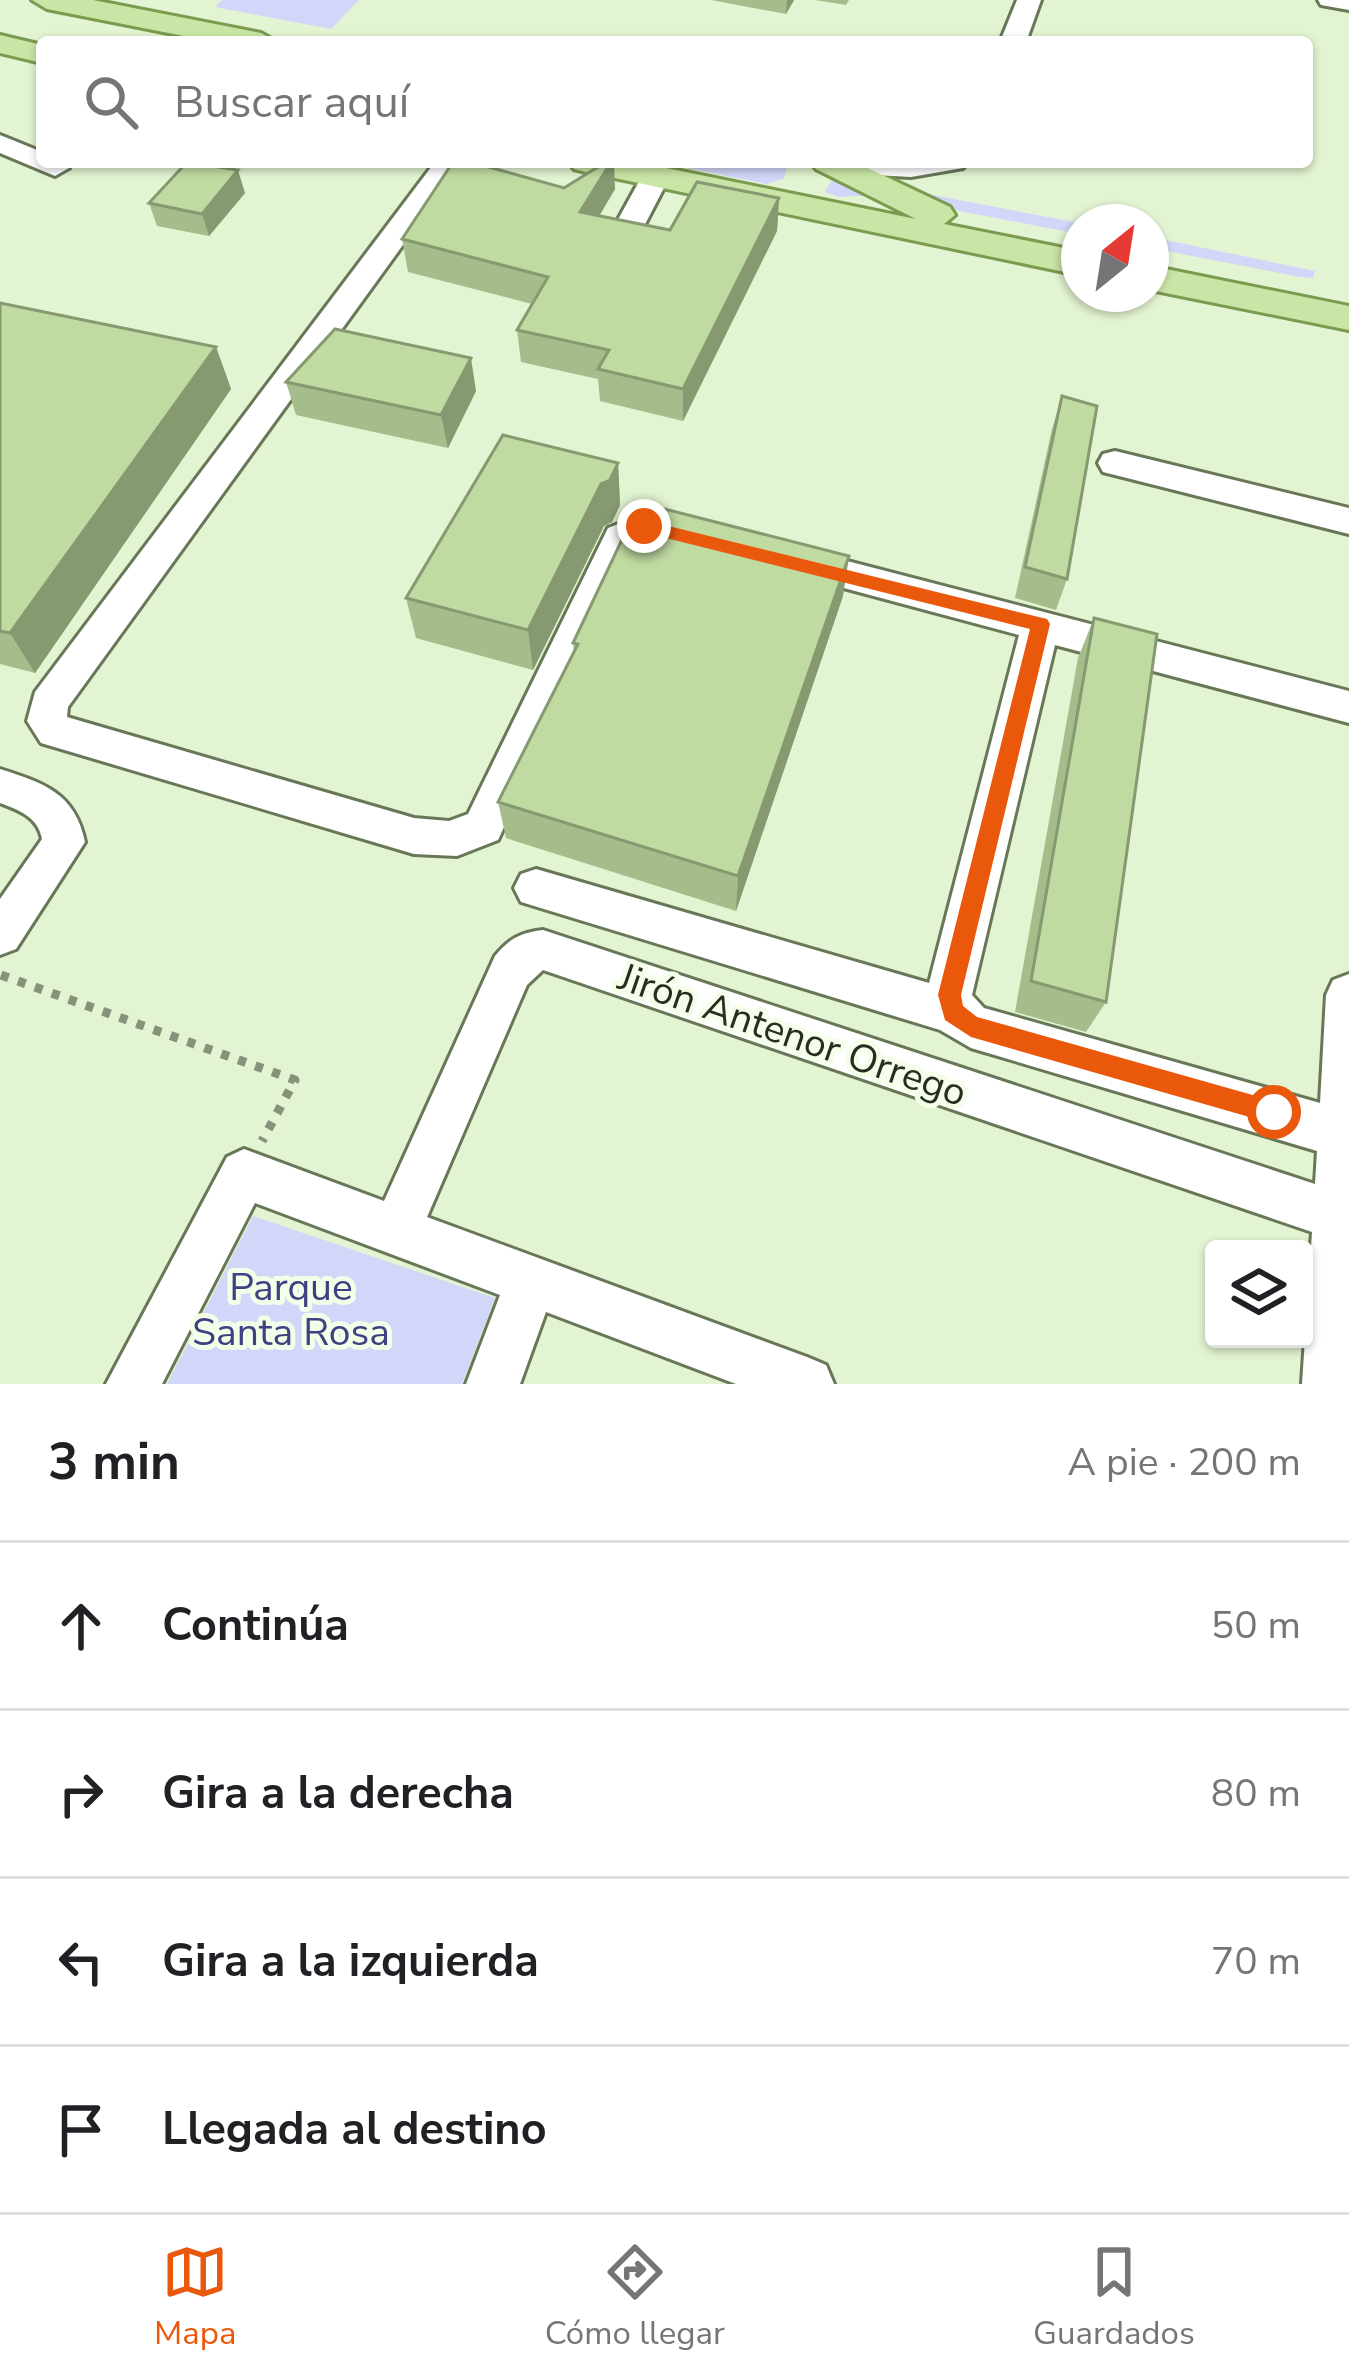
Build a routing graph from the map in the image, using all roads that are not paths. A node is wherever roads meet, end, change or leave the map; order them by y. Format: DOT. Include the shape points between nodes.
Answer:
graph roads {
  1 [pos="47,0"];
  2 [pos="1029,0"];
  3 [pos="1330,0"];
  4 [pos="1349,3"];
  5 [pos="117,6"];
  6 [pos="237,36"];
  7 [pos="1015,36"];
  8 [pos="0,44"];
  9 [pos="36,53"];
  10 [pos="0,143"];
  11 [pos="36,159"];
  12 [pos="445,168"];
  13 [pos="616,168"];
  14 [pos="820,168"];
  15 [pos="835,168"];
  16 [pos="886,168"];
  17 [pos="922,168"];
  18 [pos="656,176"];
  19 [pos="767,200"];
  20 [pos="625,234"];
  21 [pos="1061,241"];
  22 [pos="1061,259"];
  23 [pos="1169,264"];
  24 [pos="1169,282"];
  25 [pos="1349,292"];
  26 [pos="1349,318"];
  27 [pos="1115,463"];
  28 [pos="1349,521"];
  29 [pos="705,538"];
  30 [pos="772,556"];
  31 [pos="1041,624"];
  32 [pos="1349,707"];
  33 [pos="0,786"];
  34 [pos="536,888"];
  35 [pos="0,935"];
  36 [pos="1349,995"];
  37 [pos="953,1012"];
  38 [pos="1342,1134"];
  39 [pos="1344,1219"];
  40 [pos="398,1229"];
  41 [pos="532,1280"];
  42 [pos="133,1384"];
  43 [pos="494,1384"];
  44 [pos="808,1384"];
  45 [pos="1329,1384"];
  1 -- 5 [label="main road"];
  2 -- 7 [label="street"];
  3 -- 4 [label="street"];
  5 -- 6 [label="main road"];
  8 -- 9 [label="main road"];
  10 -- 11 [label="street"];
  12 -- 29 [label="street" via="49,703 47,722 414,836 464,838 483,827 621,537 644,526"];
  13 -- 18 [label="main road"];
  14 -- 19 [label="main road" via="801,190"];
  15 -- 21 [label="main road" via="942,217"];
  16 -- 17 [label="street"];
  18 -- 19 [label="main road"];
  18 -- 20 [label="street"];
  19 -- 22 [label="main road"];
  23 -- 25 [label="main road"];
  24 -- 26 [label="main road"];
  27 -- 28 [label="street"];
  30 -- 31 [label="street"];
  31 -- 32 [label="street"];
  31 -- 37 [label="street" via="950,995"];
  33 -- 35 [label="street" via="45,801 61,817 64,842"];
  34 -- 37 [label="street"];
  36 -- 38 [label="street"];
  37 -- 38 [label="street" via="971,1026"];
  38 -- 39 [label="street"];
  39 -- 40 [label="street, Jirón Antenor Orrego" via="543,950 525,953 511,971"];
  39 -- 45 [label="street"];
  40 -- 41 [label="street"];
  40 -- 42 [label="street" via="244,1174"];
  41 -- 43 [label="street"];
  41 -- 44 [label="street"];
}
